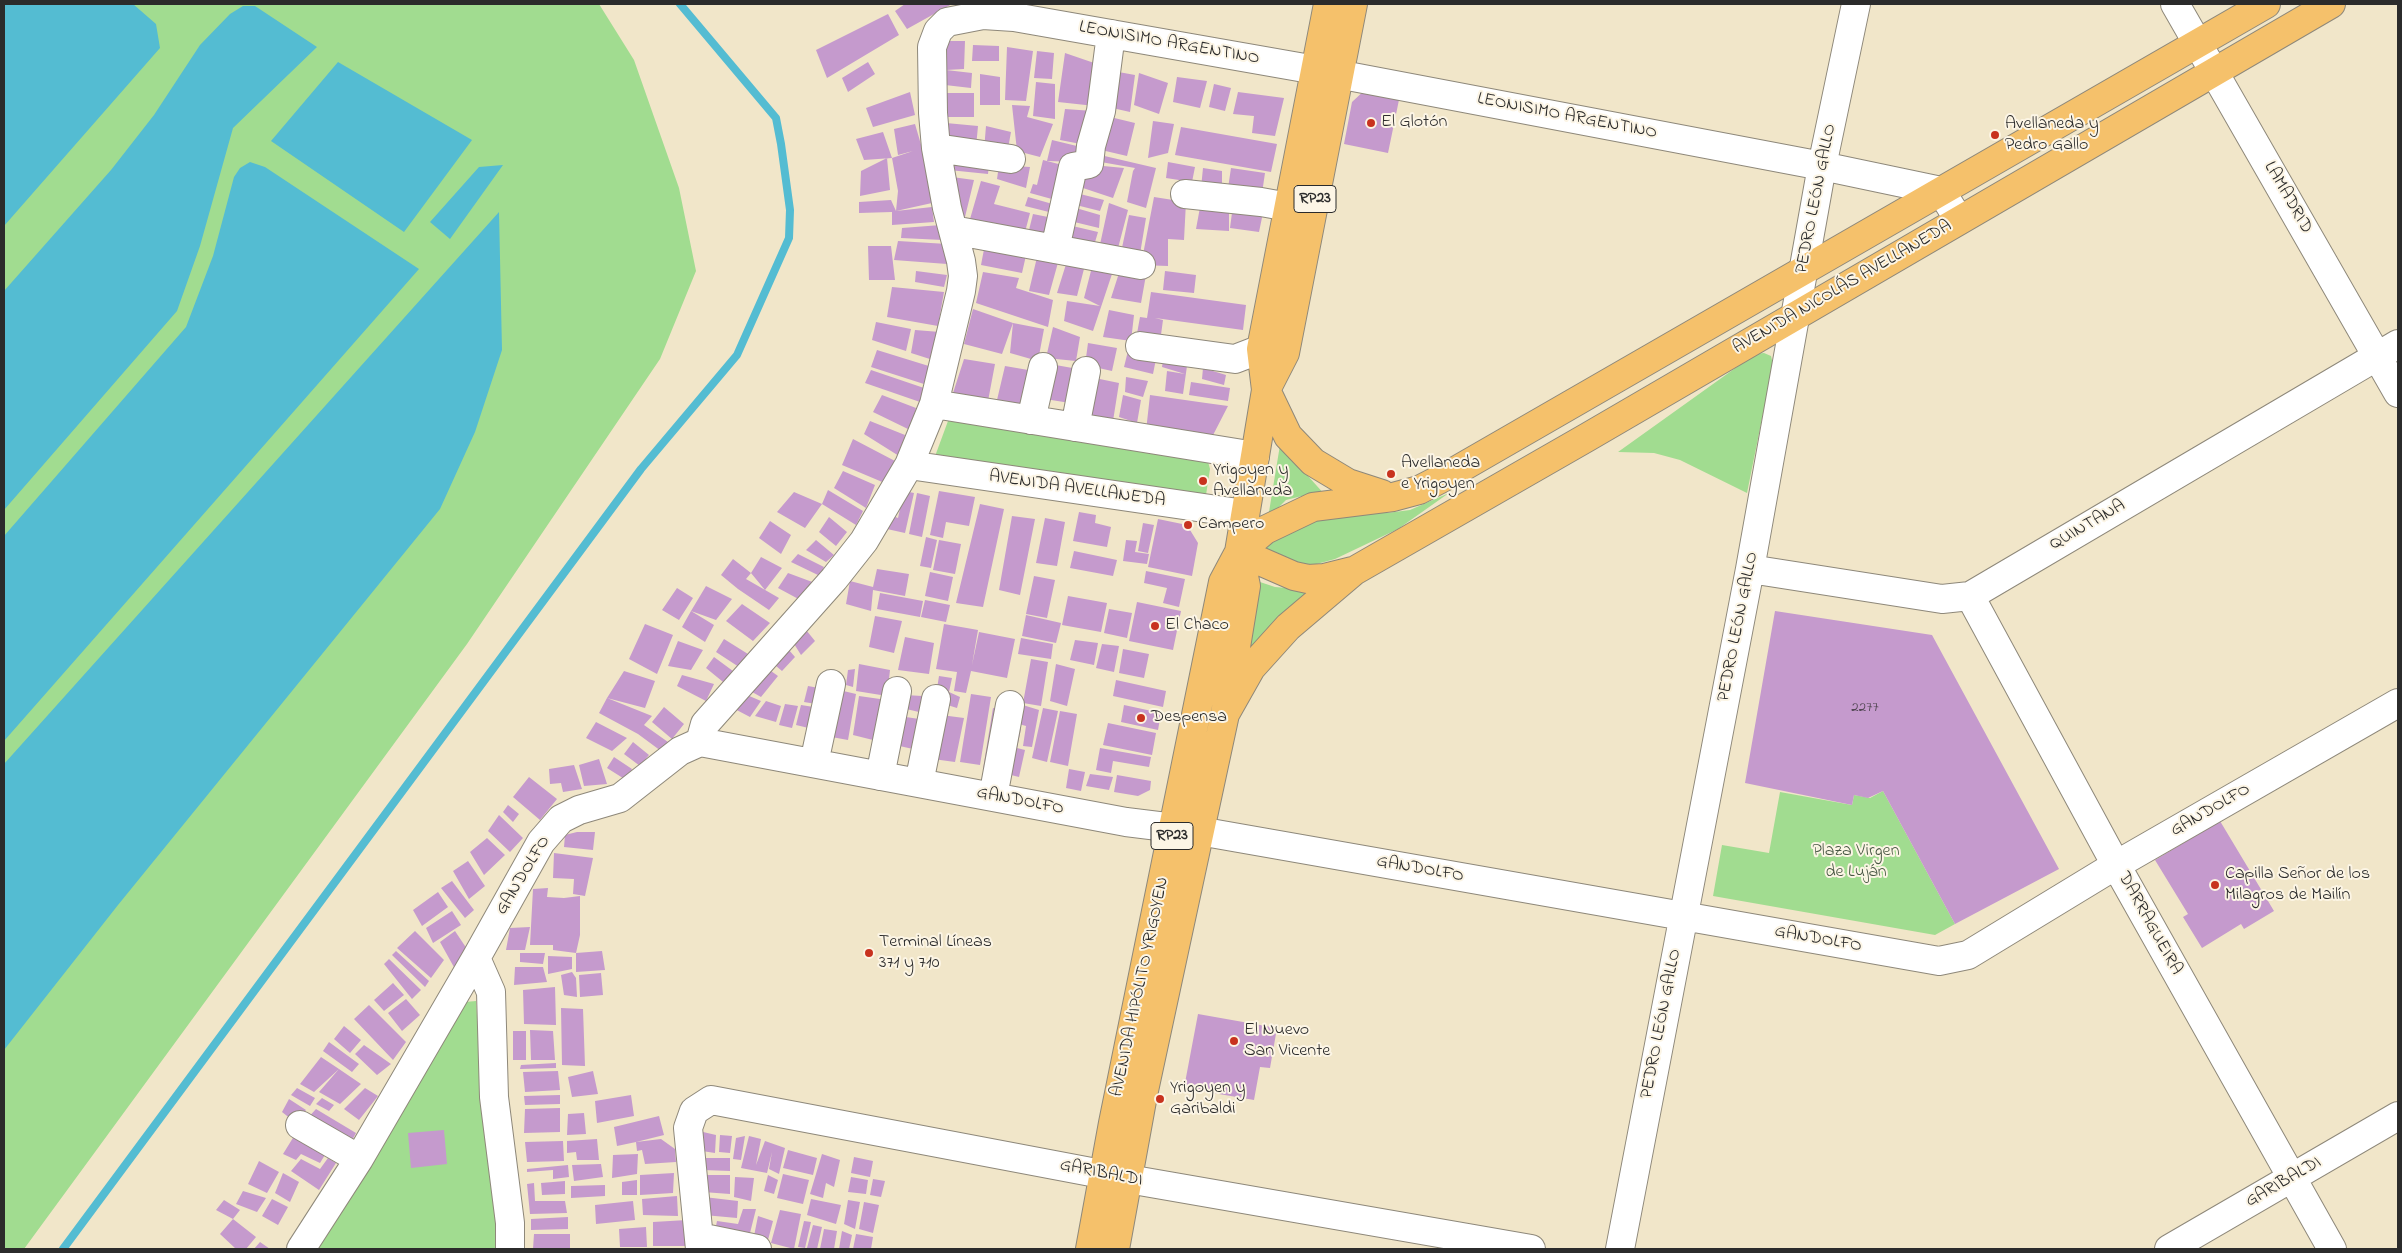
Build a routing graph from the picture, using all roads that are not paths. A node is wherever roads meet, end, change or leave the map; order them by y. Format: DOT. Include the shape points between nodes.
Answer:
graph roads {
  1 [pos="1328,4"];
  2 [pos="1353,4"];
  3 [pos="1856,4"];
  4 [pos="2176,4"];
  5 [pos="2266,4"];
  6 [pos="2331,4"];
  7 [pos="1111,34"];
  8 [pos="2198,43"];
  9 [pos="2214,70"];
  10 [pos="1328,72"];
  11 [pos="936,148"];
  12 [pos="1011,159"];
  13 [pos="1822,166"];
  14 [pos="1941,191"];
  15 [pos="1185,194"];
  16 [pos="1289,207"];
  17 [pos="1959,220"];
  18 [pos="958,231"];
  19 [pos="1055,249"];
  20 [pos="1141,265"];
  21 [pos="1803,271"];
  22 [pos="1795,317"];
  23 [pos="1140,346"];
  24 [pos="1260,349"];
  25 [pos="2388,350"];
  26 [pos="1043,367"];
  27 [pos="1086,371"];
  28 [pos="1266,390"];
  29 [pos="2398,393"];
  30 [pos="934,404"];
  31 [pos="1031,420"];
  32 [pos="1075,427"];
  33 [pos="1255,456"];
  34 [pos="909,465"];
  35 [pos="1393,497"];
  36 [pos="1245,514"];
  37 [pos="1238,552"];
  38 [pos="1750,569"];
  39 [pos="1354,571"];
  40 [pos="1970,596"];
  41 [pos="831,684"];
  42 [pos="897,691"];
  43 [pos="936,699"];
  44 [pos="2398,703"];
  45 [pos="1010,705"];
  46 [pos="1225,714"];
  47 [pos="700,742"];
  48 [pos="814,763"];
  49 [pos="880,776"];
  50 [pos="919,783"];
  51 [pos="994,797"];
  52 [pos="1187,829"];
  53 [pos="2116,865"];
  54 [pos="1683,916"];
  55 [pos="476,958"];
  56 [pos="2398,1116"];
  57 [pos="300,1125"];
  58 [pos="358,1159"];
  59 [pos="1115,1176"];
  60 [pos="2291,1179"];
  61 [pos="699,1243"];
  62 [pos="301,1249"];
  63 [pos="510,1249"];
  64 [pos="757,1249"];
  65 [pos="1090,1249"];
  66 [pos="1115,1249"];
  67 [pos="1531,1249"];
  68 [pos="1620,1249"];
  69 [pos="2168,1249"];
  70 [pos="2332,1249"];
  1 -- 10 [label="main road, AVENIDA HIPÓLITO YRIGOYEN / RP23"];
  2 -- 10 [label="main road, AVENIDA HIPÓLITO YRIGOYEN / RP23"];
  3 -- 13 [label="street, PEDRO LEÓN GALLO"];
  4 -- 8 [label="street, LAMADRID"];
  5 -- 8 [label="main road, AVENIDA NICOLÁS AVELLANEDA"];
  6 -- 9 [label="main road, AVENIDA NICOLÁS AVELLANEDA"];
  7 -- 10 [label="street, LEONISIMO ARGENTINO"];
  7 -- 11 [label="street, LEONISIMO ARGENTINO" via="1006,16 983,15 947,22 938,32 932,47"];
  7 -- 19 [label="street" via="1101,111 1089,164 1073,167"];
  8 -- 9 [label="street, LAMADRID"];
  8 -- 14 [label="main road, AVENIDA NICOLÁS AVELLANEDA"];
  9 -- 17 [label="main road, AVENIDA NICOLÁS AVELLANEDA"];
  9 -- 25 [label="street, LAMADRID"];
  10 -- 13 [label="street, LEONISIMO ARGENTINO"];
  10 -- 16 [label="main road, AVENIDA HIPÓLITO YRIGOYEN / RP23"];
  10 -- 28 [label="main road, AVENIDA HIPÓLITO YRIGOYEN / RP23" via="1285,353"];
  11 -- 12 [label="street"];
  11 -- 30 [label="street, LEONISIMO ARGENTINO" via="961,261 962,291"];
  13 -- 14 [label="street, LEONISIMO ARGENTINO"];
  13 -- 21 [label="street, PEDRO LEÓN GALLO"];
  14 -- 17 [label="street"];
  14 -- 21 [label="main road, AVENIDA NICOLÁS AVELLANEDA"];
  15 -- 16 [label="street"];
  16 -- 24 [label="main road, AVENIDA HIPÓLITO YRIGOYEN / RP23"];
  17 -- 22 [label="main road, AVENIDA NICOLÁS AVELLANEDA"];
  18 -- 19 [label="street"];
  19 -- 20 [label="street"];
  21 -- 22 [label="street, PEDRO LEÓN GALLO"];
  21 -- 35 [label="main road, AVENIDA NICOLÁS AVELLANEDA" via="1452,473 1419,490"];
  22 -- 38 [label="street, PEDRO LEÓN GALLO"];
  22 -- 39 [label="main road, AVENIDA NICOLÁS AVELLANEDA"];
  23 -- 24 [label="street" via="1235,359"];
  24 -- 28 [label="main road, AVENIDA HIPÓLITO YRIGOYEN / RP23"];
  25 -- 29 [label="street, LAMADRID"];
  25 -- 40 [label="street, QUINTANA"];
  26 -- 31 [label="street"];
  27 -- 32 [label="street"];
  28 -- 33 [label="main road, AVENIDA HIPÓLITO YRIGOYEN / RP23"];
  28 -- 35 [label="main road" via="1288,436 1313,462 1348,483"];
  30 -- 31 [label="street"];
  30 -- 34 [label="street, LEONISIMO ARGENTINO"];
  31 -- 32 [label="street"];
  32 -- 33 [label="street"];
  33 -- 36 [label="main road, AVENIDA HIPÓLITO YRIGOYEN / RP23"];
  34 -- 36 [label="street, AVENIDA AVELLANEDA"];
  34 -- 47 [label="street, LEONISIMO ARGENTINO" via="864,541 705,724"];
  35 -- 37 [label="main road, AVENIDA NICOLÁS AVELLANEDA" via="1314,507 1265,530"];
  36 -- 37 [label="main road, AVENIDA HIPÓLITO YRIGOYEN / RP23"];
  37 -- 39 [label="main road, AVENIDA NICOLÁS AVELLANEDA" via="1278,571 1308,579"];
  37 -- 46 [label="main road, AVENIDA HIPÓLITO YRIGOYEN / RP23" via="1246,586"];
  37 -- 52 [label="main road, AVENIDA HIPÓLITO YRIGOYEN / RP23" via="1223,582"];
  38 -- 40 [label="street, QUINTANA" via="1942,599"];
  38 -- 54 [label="street, PEDRO LEÓN GALLO"];
  39 -- 46 [label="main road, AVENIDA NICOLÁS AVELLANEDA" via="1288,627 1251,668"];
  40 -- 53 [label="street, DARRAGUEIRA"];
  41 -- 48 [label="street"];
  42 -- 49 [label="street"];
  43 -- 50 [label="street"];
  44 -- 53 [label="street, GANDOLFO"];
  45 -- 51 [label="street"];
  46 -- 52 [label="main road, AVENIDA HIPÓLITO YRIGOYEN / RP23"];
  47 -- 48 [label="street, GANDOLFO"];
  47 -- 55 [label="street, GANDOLFO" via="680,751 620,798 578,810 561,819 541,842"];
  48 -- 49 [label="street, GANDOLFO"];
  49 -- 50 [label="street, GANDOLFO"];
  50 -- 51 [label="street, GANDOLFO"];
  51 -- 52 [label="street, GANDOLFO" via="1126,822"];
  52 -- 54 [label="street, GANDOLFO"];
  52 -- 59 [label="main road, AVENIDA HIPÓLITO YRIGOYEN / RP23"];
  53 -- 54 [label="street, GANDOLFO" via="1968,955 1939,961"];
  53 -- 60 [label="street, DARRAGUEIRA"];
  54 -- 68 [label="street, PEDRO LEÓN GALLO"];
  55 -- 58 [label="street, GANDOLFO"];
  55 -- 63 [label="street" via="490,992 494,1096 510,1223"];
  56 -- 60 [label="street, GARIBALDI"];
  57 -- 58 [label="street"];
  58 -- 62 [label="street, GANDOLFO"];
  59 -- 61 [label="street, GARIBALDI" via="711,1100 694,1111 688,1128"];
  59 -- 65 [label="main road, AVENIDA HIPÓLITO YRIGOYEN / RP23"];
  59 -- 66 [label="main road, AVENIDA HIPÓLITO YRIGOYEN / RP23"];
  59 -- 67 [label="street, GARIBALDI"];
  60 -- 69 [label="street, GARIBALDI"];
  60 -- 70 [label="street, DARRAGUEIRA"];
  61 -- 64 [label="street"];
}
